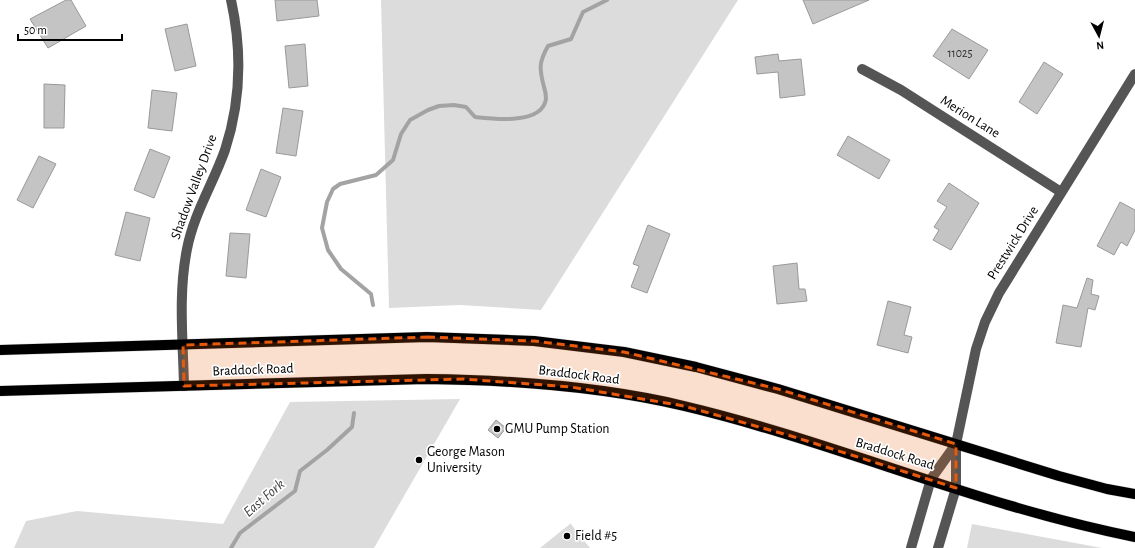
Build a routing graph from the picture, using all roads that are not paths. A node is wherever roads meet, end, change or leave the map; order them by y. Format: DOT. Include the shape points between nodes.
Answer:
graph roads {
  1 [pos="230,0"];
  2 [pos="862,69"];
  3 [pos="1135,74"];
  4 [pos="1062,192"];
  5 [pos="183,345"];
  6 [pos="0,350"];
  7 [pos="184,386"];
  8 [pos="0,391"];
  9 [pos="956,444"];
  10 [pos="931,479"];
  11 [pos="956,488"];
  12 [pos="1135,494"];
  13 [pos="1135,536"];
  14 [pos="911,548"];
  15 [pos="938,548"];
  1 -- 5 [label="street, Shadow Valley Drive" via="239,53 235,107 224,150 199,209 187,249 182,298"];
  2 -- 4 [label="street, Merion Lane" via="901,90"];
  3 -- 4 [label="street, Prestwick Drive"];
  4 -- 9 [label="street, Prestwick Drive" via="999,293 985,322 976,349"];
  5 -- 6 [label="main road, Braddock Road"];
  5 -- 7 [label="street, Shadow Valley Drive"];
  5 -- 9 [label="main road, Braddock Road" via="427,337 534,341 624,352 778,388"];
  7 -- 8 [label="main road, Braddock Road"];
  7 -- 10 [label="main road, Braddock Road" via="464,379 571,387 684,406"];
  9 -- 10 [label="street"];
  9 -- 11 [label="street"];
  9 -- 12 [label="main road, Braddock Road" via="1059,476"];
  10 -- 11 [label="main road, Braddock Road"];
  10 -- 14 [label="street"];
  11 -- 13 [label="main road, Braddock Road" via="1050,517"];
  11 -- 15 [label="street"];
}
